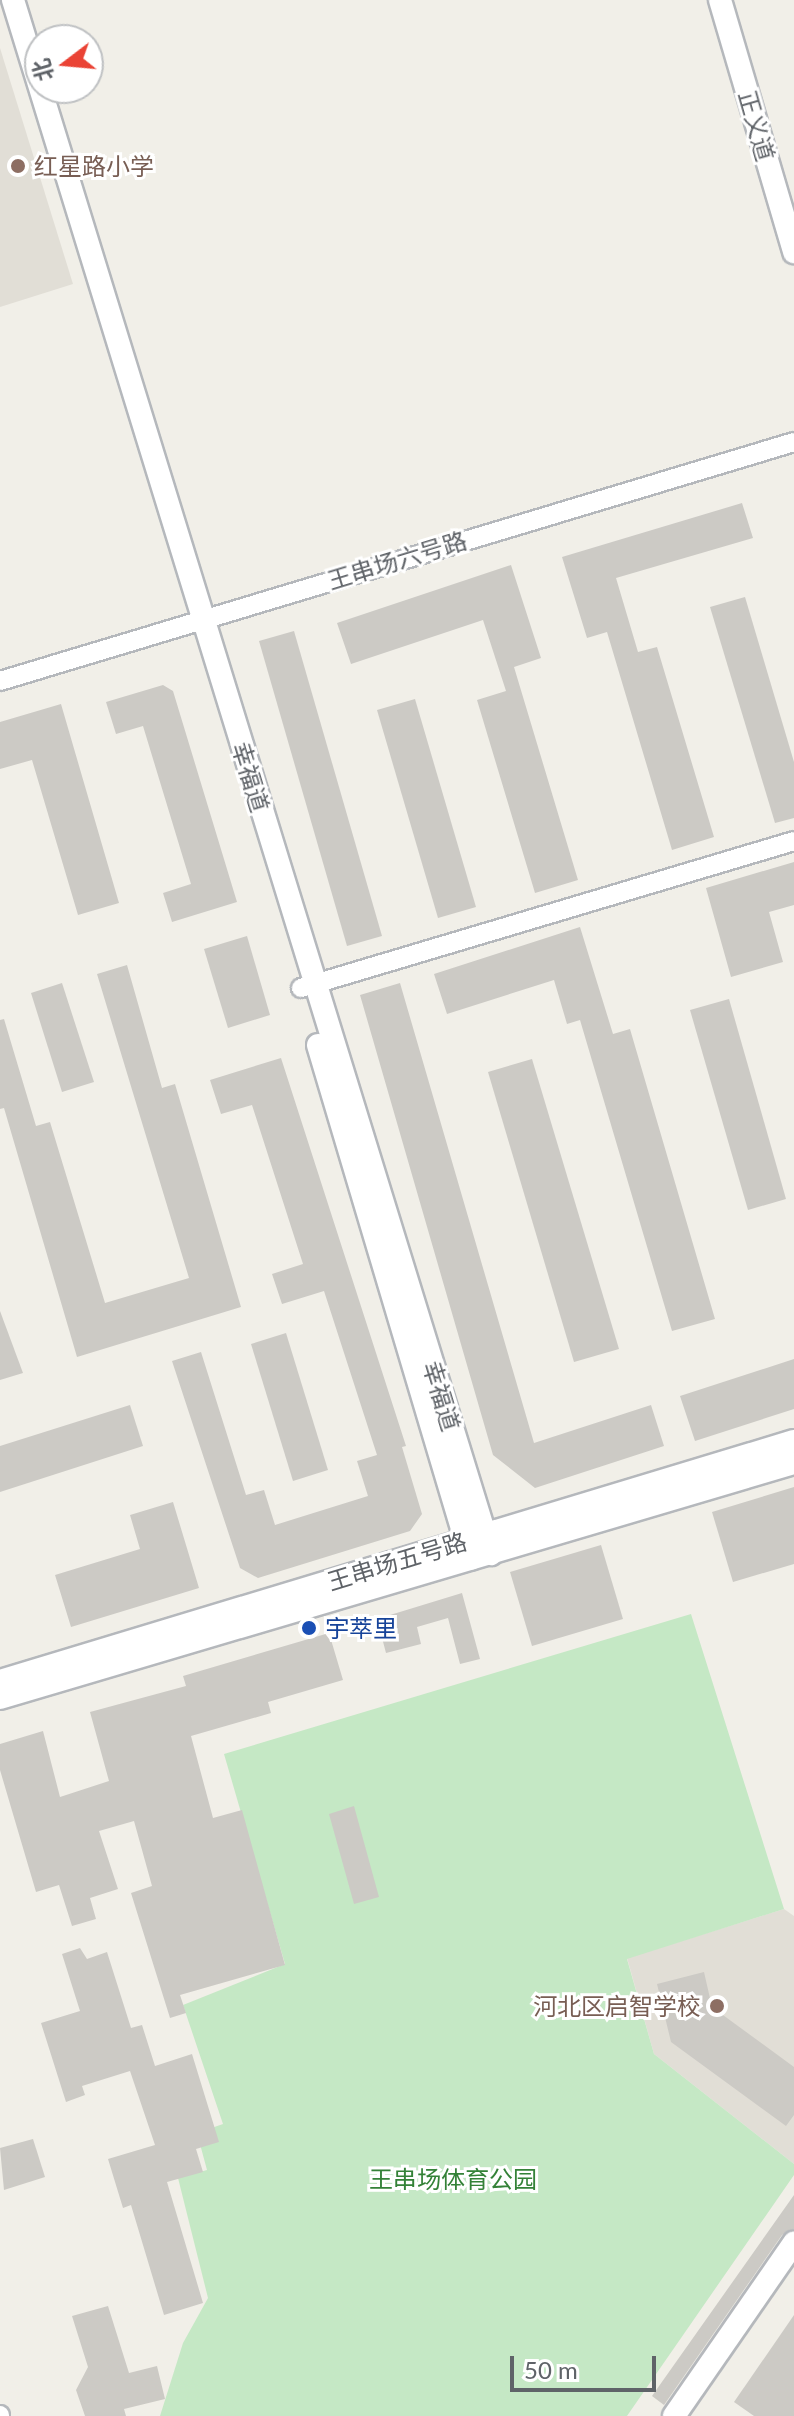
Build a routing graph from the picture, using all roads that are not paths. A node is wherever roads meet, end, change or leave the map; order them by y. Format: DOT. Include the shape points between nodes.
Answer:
graph roads {
  1 [pos="13,0"];
  2 [pos="720,0"];
  3 [pos="734,0"];
  4 [pos="0,8"];
  5 [pos="794,203"];
  6 [pos="794,252"];
  7 [pos="794,442"];
  8 [pos="195,620"];
  9 [pos="0,681"];
  10 [pos="794,841"];
  11 [pos="308,986"];
  12 [pos="794,1441"];
  13 [pos="794,1463"];
  14 [pos="478,1547"];
  15 [pos="0,1681"];
  16 [pos="0,1698"];
  17 [pos="794,2243"];
  18 [pos="674,2416"];
  1 -- 8 [label="street, 幸福道"];
  2 -- 6 [label="street, 正义道"];
  3 -- 5 [label="street, 正义道"];
  4 -- 8 [label="street, 幸福道"];
  7 -- 8 [label="street, 王串场六号路"];
  8 -- 9 [label="street, 王串场六号路"];
  8 -- 11 [label="street, 幸福道"];
  10 -- 11 [label="street"];
  11 -- 14 [label="street, 幸福道"];
  12 -- 14 [label="street, 王串场五号路"];
  13 -- 14 [label="street, 王串场五号路"];
  14 -- 15 [label="street, 王串场五号路"];
  14 -- 16 [label="street, 王串场五号路"];
  17 -- 18 [label="street"];
}
